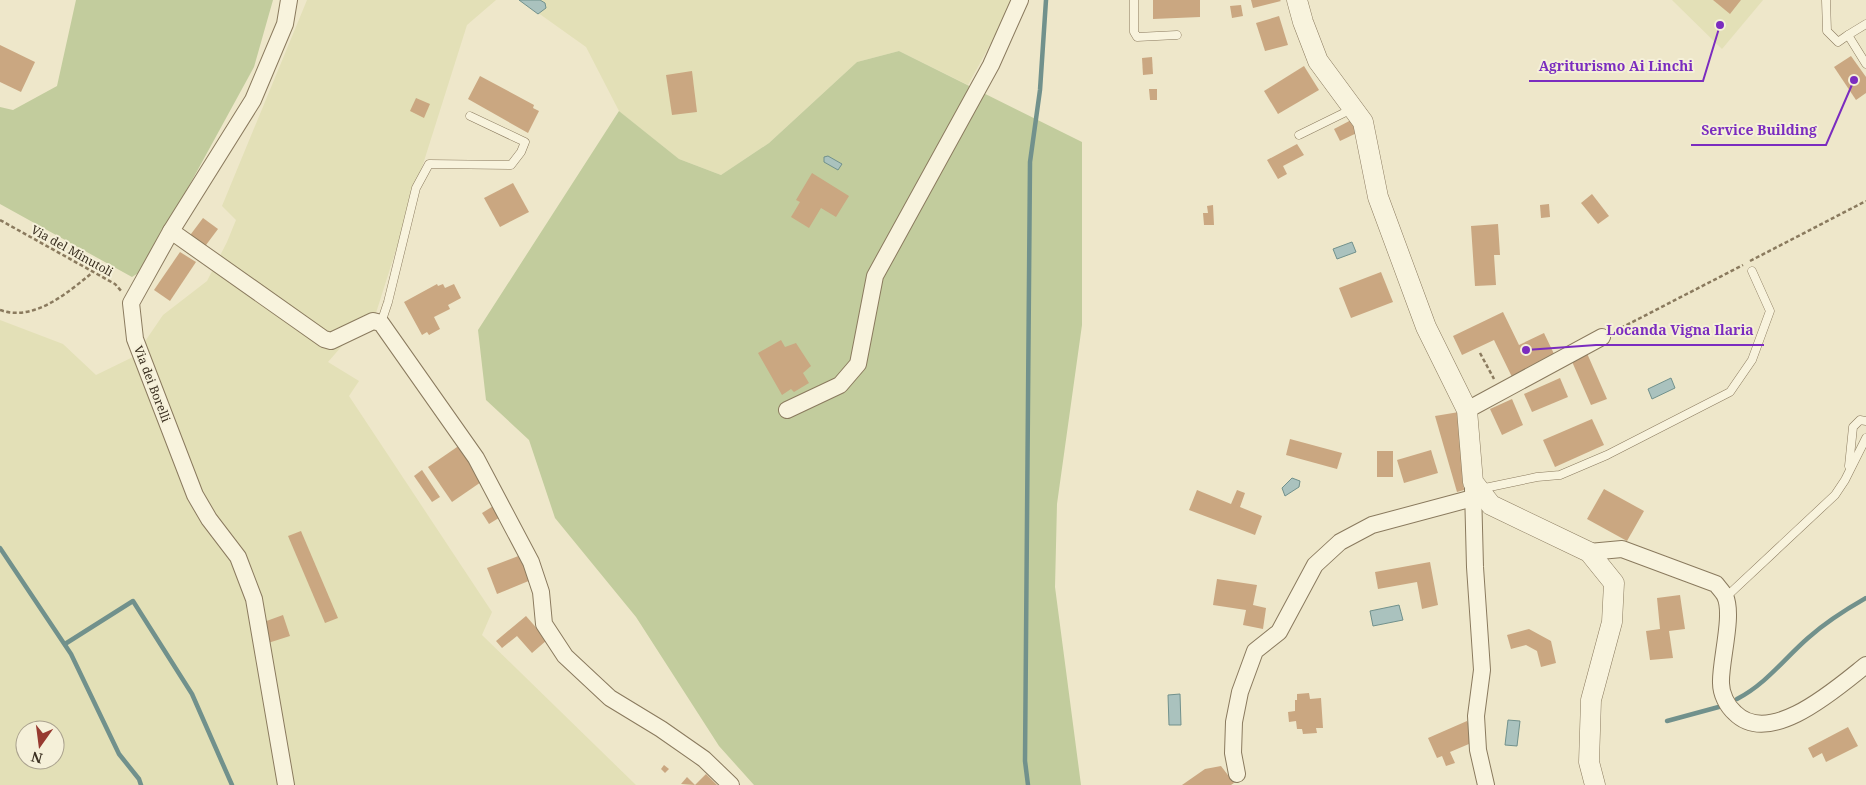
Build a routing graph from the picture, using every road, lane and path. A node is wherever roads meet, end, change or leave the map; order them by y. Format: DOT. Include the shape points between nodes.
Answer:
graph roads {
  1 [pos="289,0"];
  2 [pos="1020,0"];
  3 [pos="1134,0"];
  4 [pos="1297,0"];
  5 [pos="1826,0"];
  6 [pos="1866,24"];
  7 [pos="1177,35"];
  8 [pos="1848,35"];
  9 [pos="1866,64"];
  10 [pos="1354,108"];
  11 [pos="470,116"];
  12 [pos="1300,135"];
  13 [pos="1866,201"];
  14 [pos="0,220"];
  15 [pos="171,231"];
  16 [pos="1752,271"];
  17 [pos="92,273"];
  18 [pos="131,303"];
  19 [pos="0,310"];
  20 [pos="381,323"];
  21 [pos="1602,337"];
  22 [pos="1480,353"];
  23 [pos="1500,391"];
  24 [pos="787,410"];
  25 [pos="1467,410"];
  26 [pos="1866,421"];
  27 [pos="1866,438"];
  28 [pos="1845,480"];
  29 [pos="1475,490"];
  30 [pos="1589,552"];
  31 [pos="1726,597"];
  32 [pos="1866,665"];
  33 [pos="1236,774"];
  34 [pos="286,785"];
  35 [pos="731,785"];
  36 [pos="1486,785"];
  37 [pos="1595,785"];
  1 -- 15 [label="street" via="285,24 253,100"];
  2 -- 24 [label="street" via="991,65 875,276 858,364 840,385"];
  3 -- 7 [label="lane" via="1134,32 1137,37"];
  4 -- 10 [label="street" via="1318,61"];
  5 -- 8 [label="lane" via="1827,31 1838,42"];
  6 -- 8 [label="lane"];
  8 -- 9 [label="lane"];
  10 -- 12 [label="lane"];
  10 -- 25 [label="street" via="1363,122 1378,197 1426,327"];
  11 -- 20 [label="lane" via="525,142 521,152 511,165 429,164 416,188"];
  13 -- 21 [label="path"];
  14 -- 17 [label="path, Via del Minutoli"];
  15 -- 18 [label="street"];
  15 -- 20 [label="street" via="324,339 331,341 373,320"];
  16 -- 29 [label="lane" via="1770,312 1752,360 1730,392 1607,455 1560,475"];
  17 -- 18 [label="path, Via del Minutoli" via="114,284"];
  17 -- 19 [label="path" via="62,297 36,310 12,314"];
  18 -- 34 [label="street, Via dei Borelli" via="135,339 195,495 238,557 254,599"];
  20 -- 35 [label="street" via="476,458 531,562 541,592 544,624 565,656 610,698 704,759"];
  21 -- 23 [label="street"];
  22 -- 23 [label="path"];
  23 -- 25 [label="street"];
  25 -- 29 [label="street"];
  26 -- 28 [label="lane" via="1860,420 1853,427 1850,464"];
  27 -- 28 [label="lane"];
  28 -- 31 [label="lane" via="1835,495"];
  29 -- 30 [label="street" via="1490,505"];
  29 -- 33 [label="street" via="1372,525 1340,542 1315,565 1279,632 1255,652 1240,692 1234,722"];
  29 -- 36 [label="street" via="1475,567 1482,670 1476,716 1478,750"];
  30 -- 31 [label="street" via="1622,549 1716,584"];
  30 -- 37 [label="street" via="1614,583 1612,622 1591,700 1589,762"];
  31 -- 32 [label="street" via="1727,628 1720,685 1728,706 1742,721 1764,725 1779,723 1815,703"];
}
